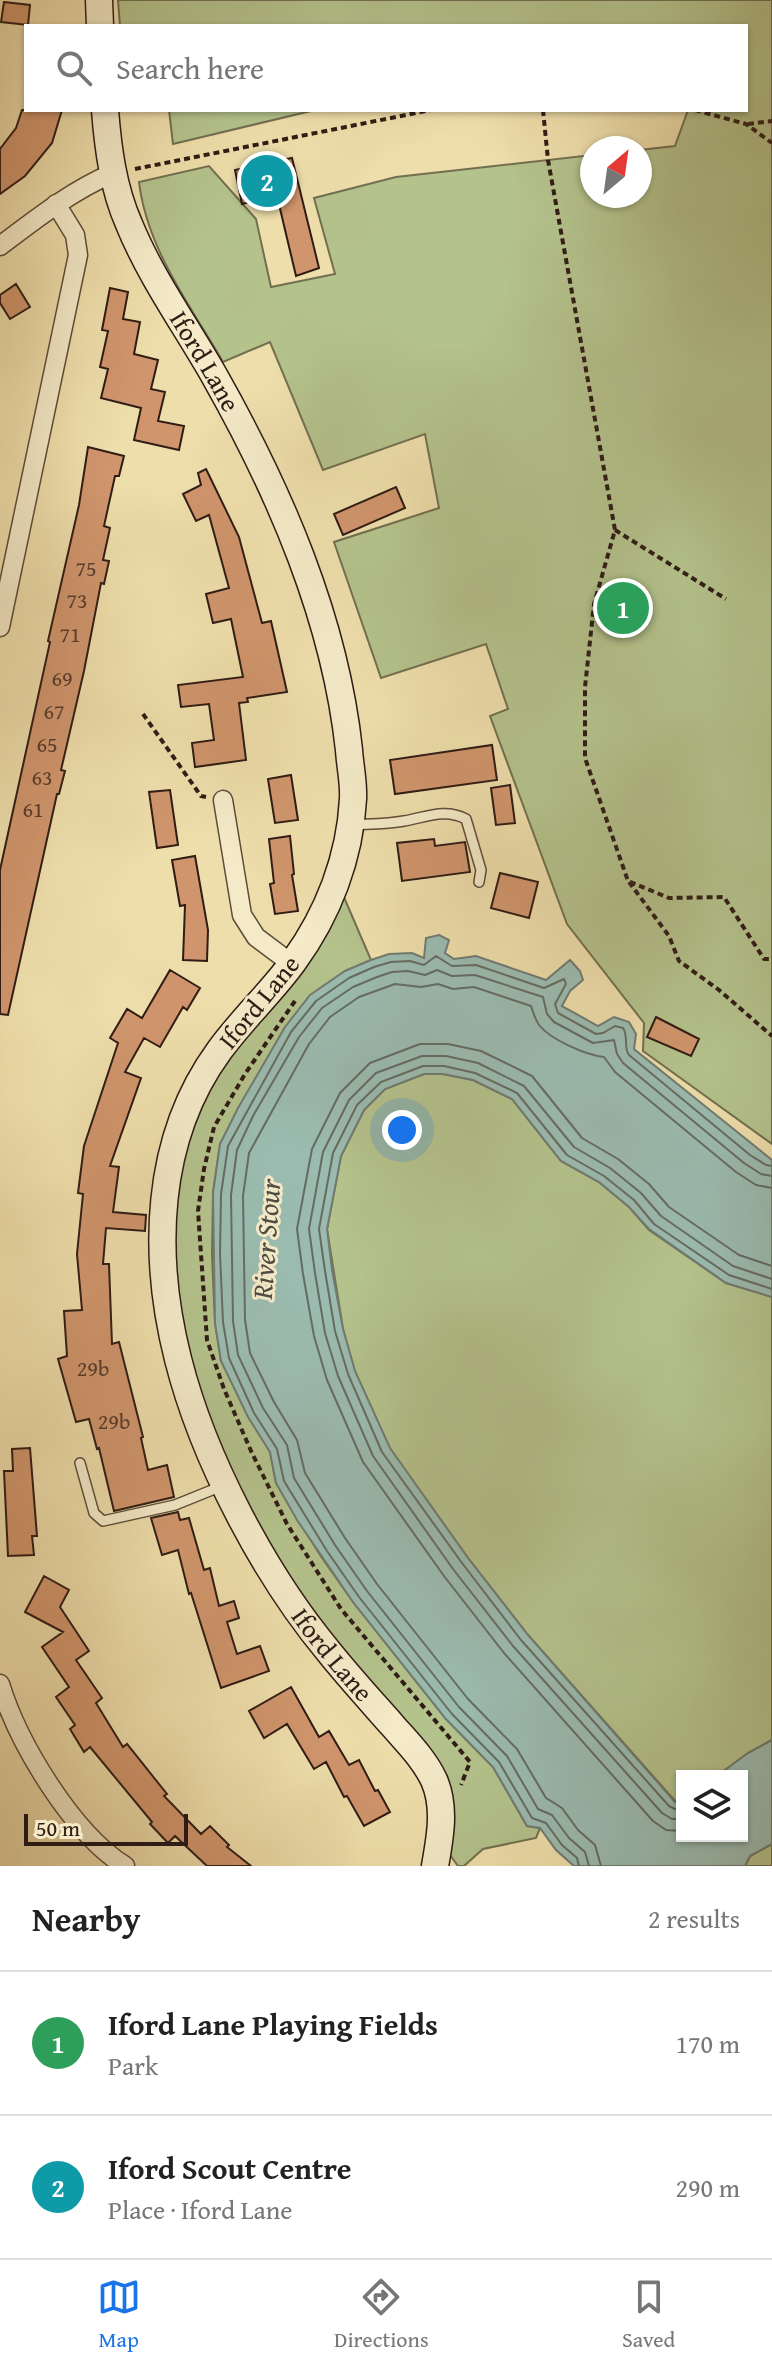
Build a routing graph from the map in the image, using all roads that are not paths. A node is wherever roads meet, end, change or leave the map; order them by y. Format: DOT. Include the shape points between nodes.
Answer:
graph roads {
  1 [pos="99,0"];
  2 [pos="100,24"];
  3 [pos="105,112"];
  4 [pos="113,173"];
  5 [pos="56,204"];
  6 [pos="0,246"];
  7 [pos="0,627"];
  8 [pos="223,800"];
  9 [pos="349,825"];
  10 [pos="479,882"];
  11 [pos="292,964"];
  12 [pos="80,1463"];
  13 [pos="226,1484"];
  14 [pos="0,1684"];
  15 [pos="125,1866"];
  16 [pos="435,1866"];
  1 -- 2 [label="street"];
  3 -- 4 [label="street, Iford Lane"];
  4 -- 5 [label="street"];
  4 -- 9 [label="street, Iford Lane" via="128,222 232,409 312,587 332,649 346,721 354,797"];
  5 -- 6 [label="street"];
  5 -- 7 [label="street" via="75,235 78,255"];
  8 -- 11 [label="street" via="242,915 256,937"];
  9 -- 10 [label="lane" via="454,812 466,819 481,870"];
  9 -- 11 [label="street, Iford Lane" via="344,863 325,913"];
  11 -- 13 [label="street, Iford Lane" via="217,1053 193,1092 167,1168 162,1219 177,1358 201,1433"];
  12 -- 13 [label="lane" via="94,1513 103,1521 175,1505"];
  13 -- 16 [label="street, Iford Lane" via="281,1586 435,1781 442,1807"];
  14 -- 15 [label="street" via="27,1750 88,1836"];
}
